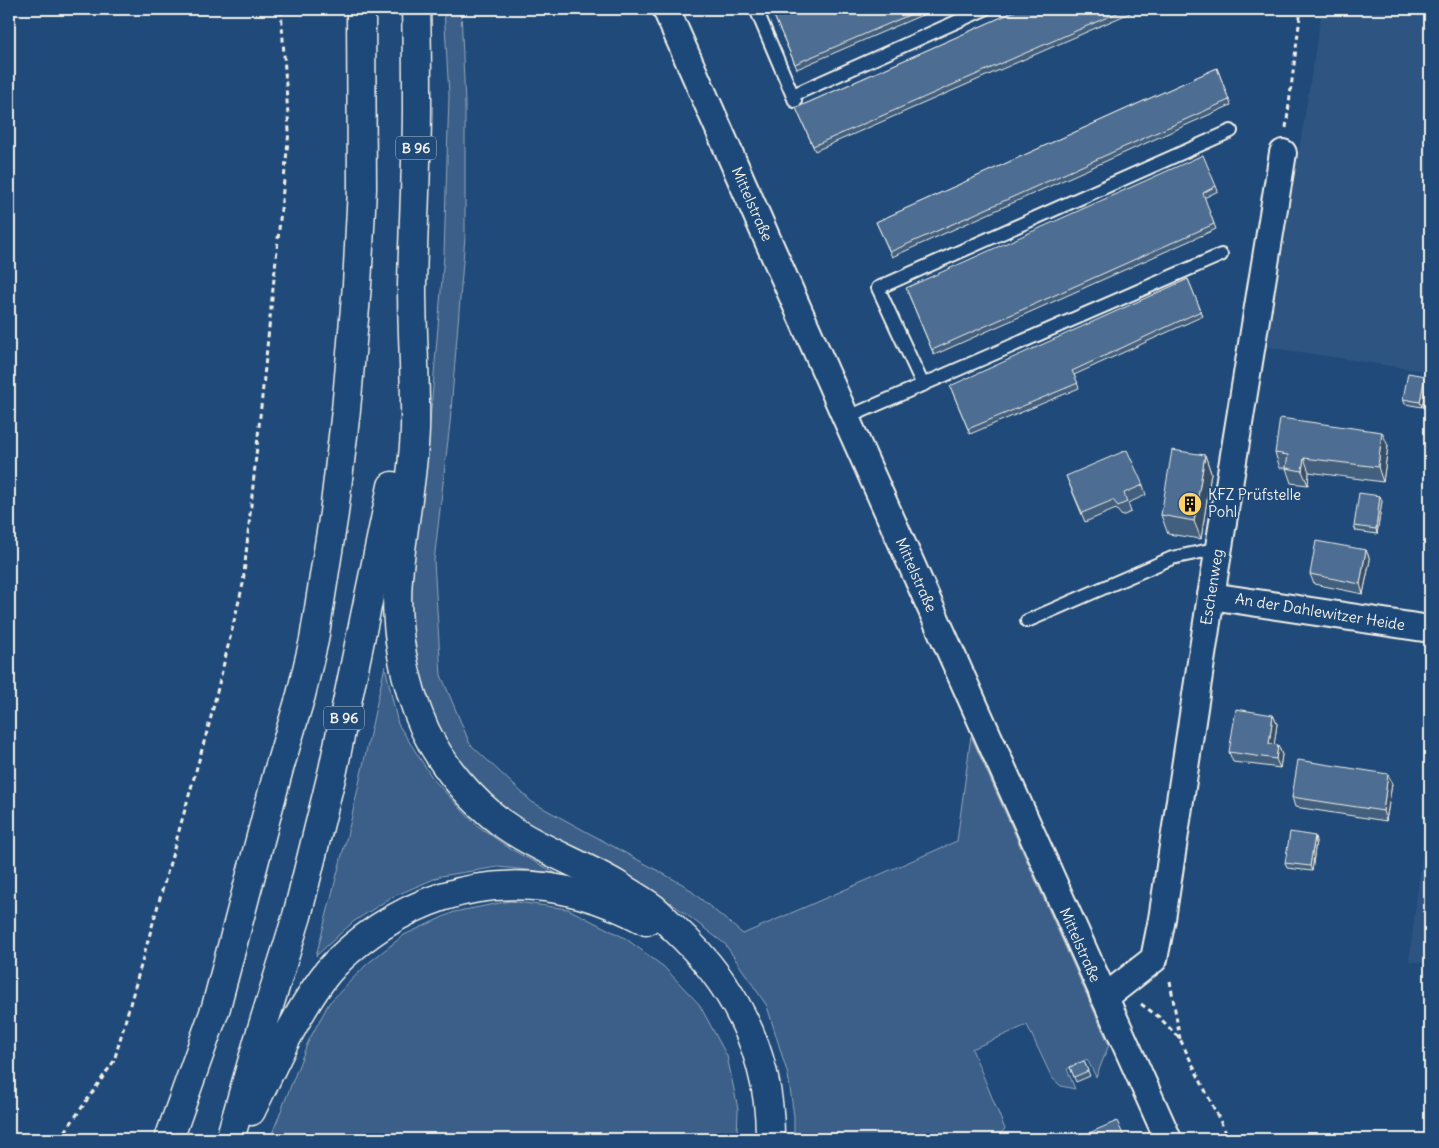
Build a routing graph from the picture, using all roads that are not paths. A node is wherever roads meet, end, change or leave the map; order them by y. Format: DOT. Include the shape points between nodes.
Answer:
graph roads {
  1 [pos="361,9"];
  2 [pos="416,9"];
  3 [pos="666,9"];
  4 [pos="756,9"];
  5 [pos="985,9"];
  6 [pos="1231,131"];
  7 [pos="1283,153"];
  8 [pos="1221,255"];
  9 [pos="412,288"];
  10 [pos="923,385"];
  11 [pos="846,418"];
  12 [pos="1219,548"];
  13 [pos="1211,596"];
  14 [pos="1027,621"];
  15 [pos="1430,629"];
  16 [pos="724,983"];
  17 [pos="1110,992"];
  18 [pos="169,1139"];
  19 [pos="230,1139"];
  20 [pos="237,1139"];
  21 [pos="770,1139"];
  22 [pos="1168,1139"];
  1 -- 18 [label="highway" via="362,189 356,285 344,429 314,640 216,1007"];
  2 -- 9 [label="highway, B 96" via="417,114"];
  3 -- 11 [label="street, Mittelstraße"];
  4 -- 5 [label="lane" via="794,98"];
  6 -- 10 [label="lane" via="878,288"];
  7 -- 12 [label="street, Eschenweg"];
  8 -- 10 [label="lane"];
  9 -- 16 [label="highway" via="415,430 397,581 397,615 410,691 426,730 443,762 470,794 504,824 652,907 692,944"];
  9 -- 19 [label="highway, B 96" via="391,492 333,770 297,916"];
  10 -- 11 [label="lane"];
  11 -- 17 [label="street, Mittelstraße"];
  12 -- 13 [label="street, Eschenweg"];
  12 -- 14 [label="lane" via="1172,558"];
  13 -- 15 [label="street, An der Dahlewitzer Heide"];
  13 -- 17 [label="street, Eschenweg" via="1154,960"];
  16 -- 20 [label="highway" via="682,944 658,928 626,910 584,894 545,886 509,885 467,889 428,901 393,918 360,940 324,976 299,1013"];
  16 -- 21 [label="highway" via="746,1022 762,1068"];
  17 -- 22 [label="street, Mittelstraße"];
}
